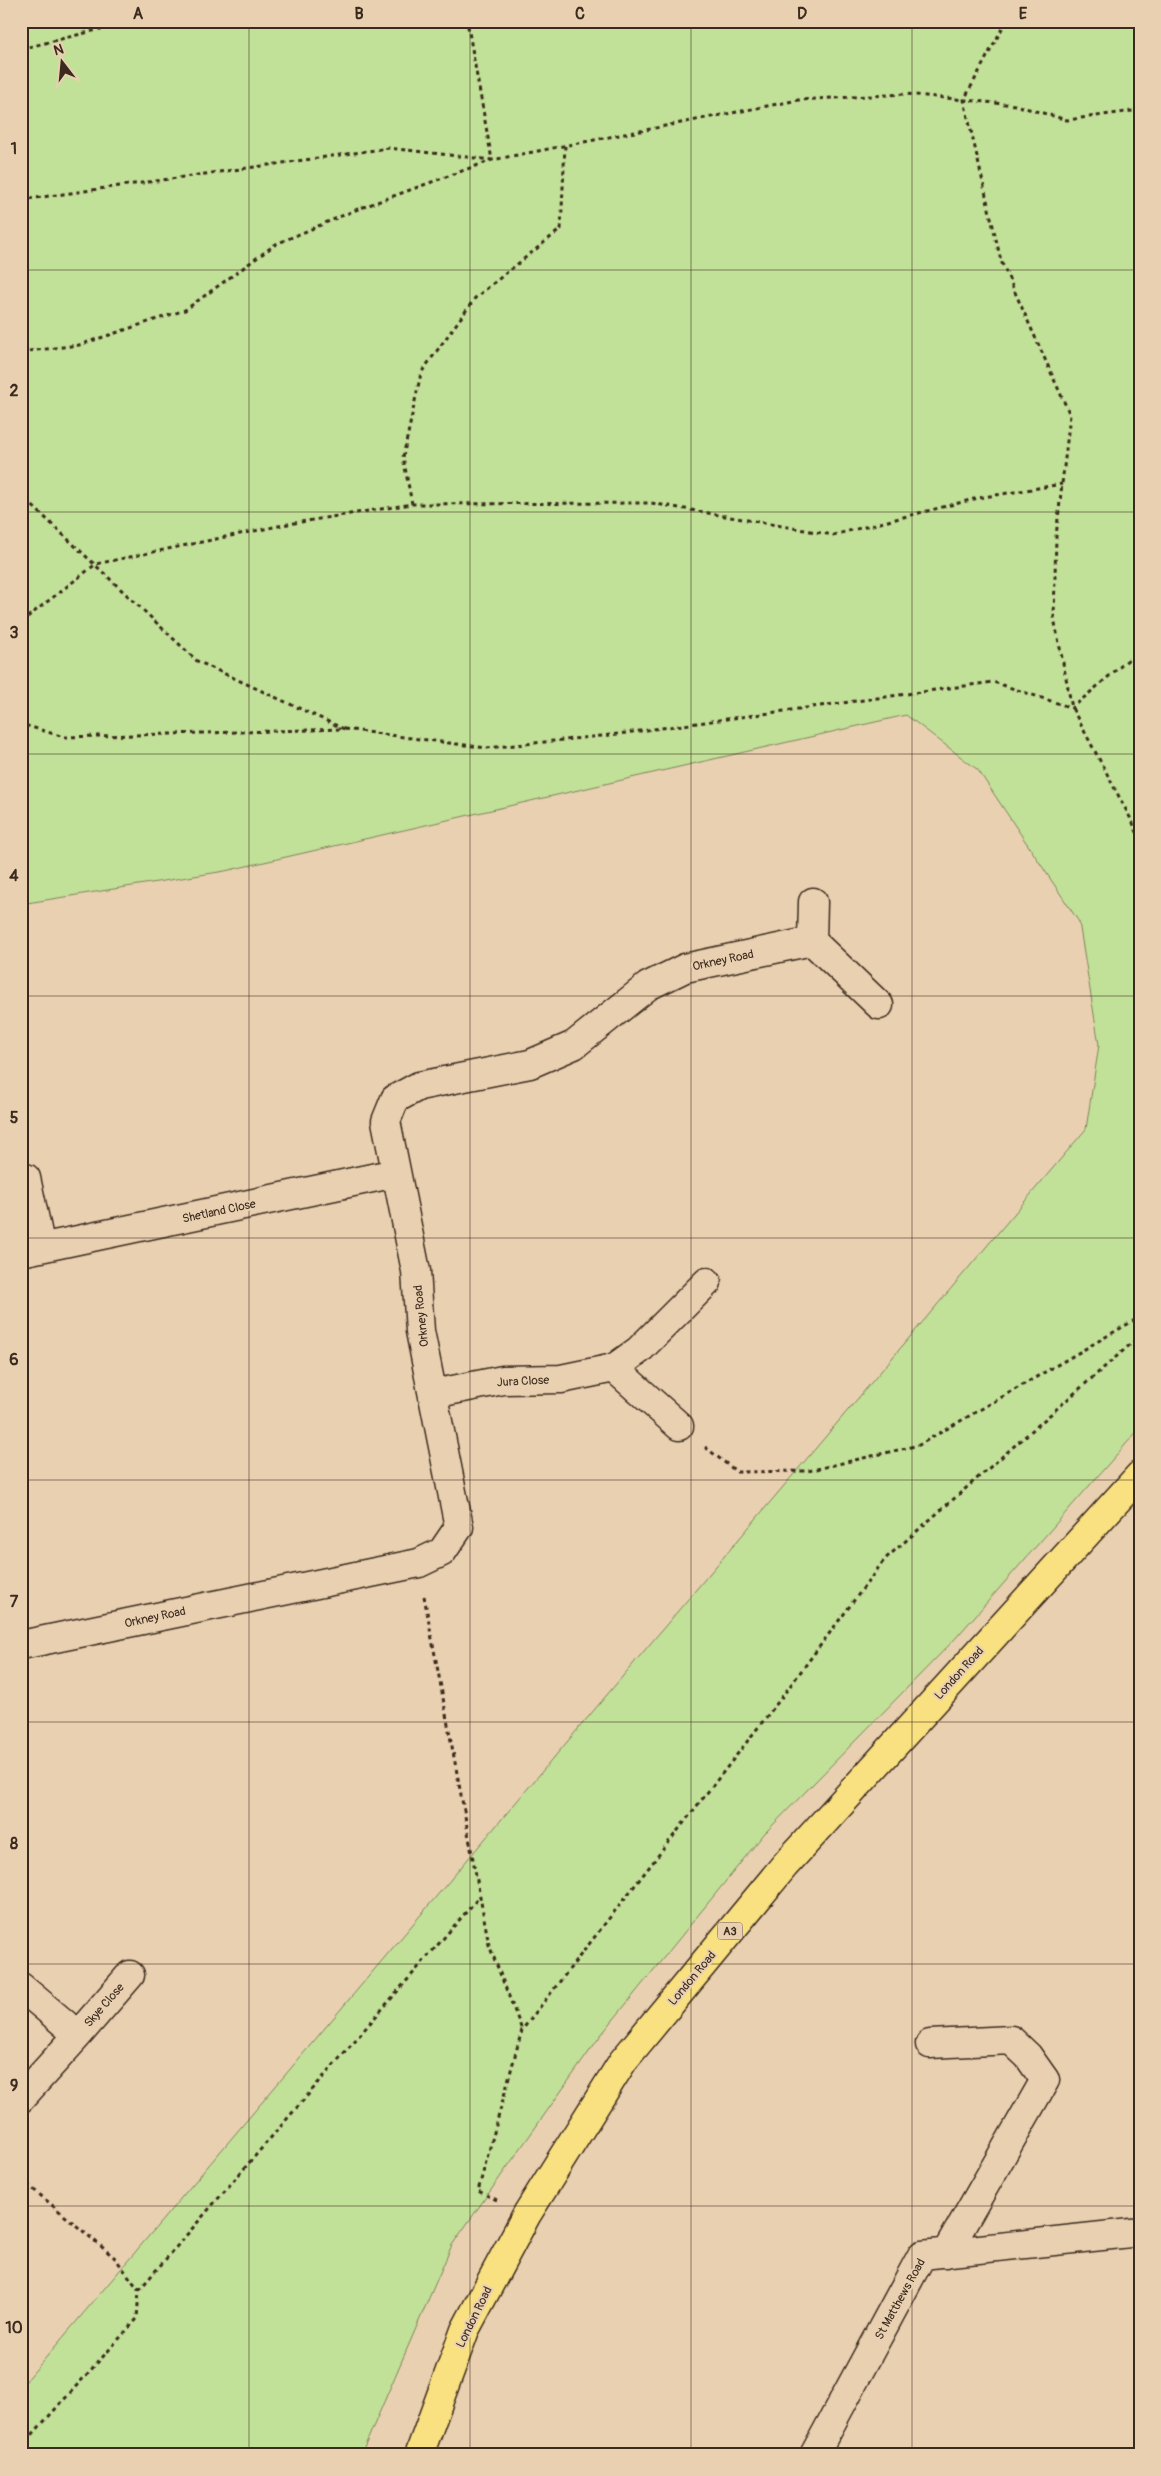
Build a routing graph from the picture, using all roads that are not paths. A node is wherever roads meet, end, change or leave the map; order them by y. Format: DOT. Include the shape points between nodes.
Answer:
graph roads {
  1 [pos="813,902"];
  2 [pos="812,941"];
  3 [pos="879,1005"];
  4 [pos="396,1173"];
  5 [pos="26,1178"];
  6 [pos="31,1250"];
  7 [pos="707,1282"];
  8 [pos="614,1368"];
  9 [pos="433,1394"];
  10 [pos="679,1426"];
  11 [pos="1140,1475"];
  12 [pos="21,1645"];
  13 [pos="130,1975"];
  14 [pos="21,1987"];
  15 [pos="78,2035"];
  16 [pos="930,2044"];
  17 [pos="21,2098"];
  18 [pos="1140,2232"];
  19 [pos="946,2253"];
  20 [pos="419,2455"];
  21 [pos="814,2455"];
  1 -- 2 [label="street"];
  2 -- 3 [label="street"];
  2 -- 4 [label="street, Orkney Road" via="685,968 648,986 574,1045 530,1064 419,1086 395,1099 386,1121"];
  4 -- 6 [label="street, Shetland Close"];
  4 -- 9 [label="street, Orkney Road" via="416,1271 420,1331"];
  5 -- 6 [label="street, Shetland Close"];
  7 -- 8 [label="street, Jura Close" via="639,1350"];
  8 -- 9 [label="street, Jura Close" via="562,1378 503,1380"];
  8 -- 10 [label="street"];
  9 -- 12 [label="street, Orkney Road" via="459,1528 442,1552 419,1563"];
  11 -- 20 [label="main road, London Road / A3" via="785,1865 623,2061 527,2214 465,2330"];
  13 -- 15 [label="street, Skye Close"];
  14 -- 15 [label="street, Skye Close"];
  15 -- 17 [label="street, Skye Close"];
  16 -- 19 [label="street" via="1011,2040 1028,2056 1045,2080"];
  18 -- 19 [label="street, St Matthews Road"];
  19 -- 21 [label="street, St Matthews Road" via="922,2255"];
}
